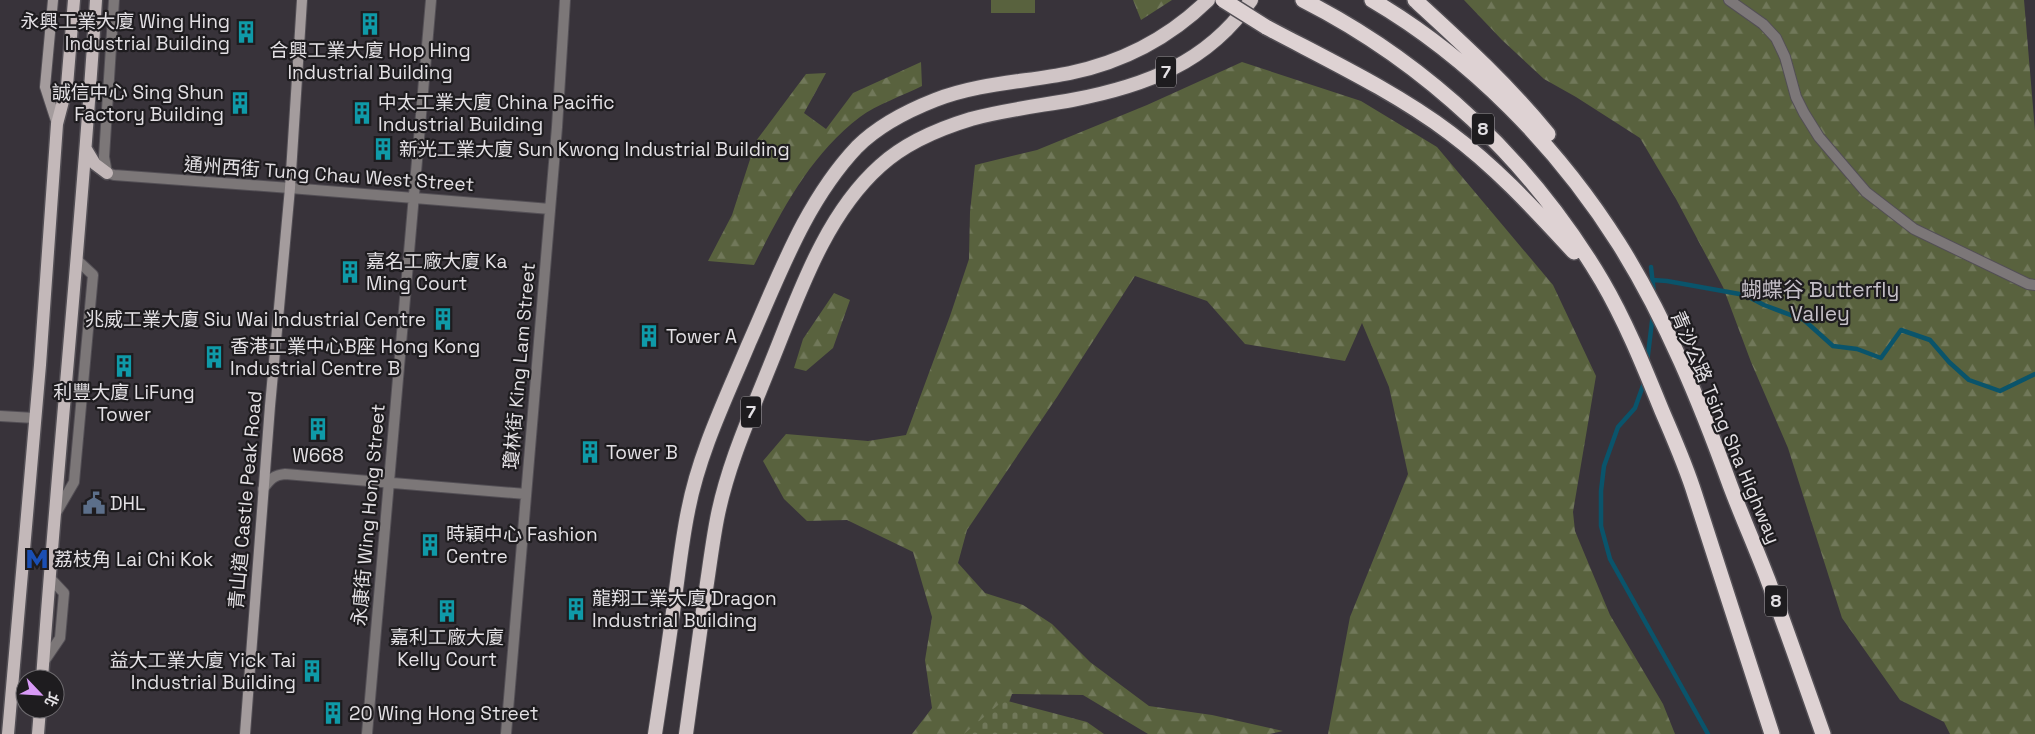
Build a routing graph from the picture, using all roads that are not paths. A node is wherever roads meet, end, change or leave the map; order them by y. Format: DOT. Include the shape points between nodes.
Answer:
graph roads {
  1 [pos="53,0"];
  2 [pos="74,0"];
  3 [pos="96,0"];
  4 [pos="114,0"];
  5 [pos="302,0"];
  6 [pos="431,0"];
  7 [pos="565,0"];
  8 [pos="1208,0"];
  9 [pos="1222,0"];
  10 [pos="1251,0"];
  11 [pos="1303,0"];
  12 [pos="1372,0"];
  13 [pos="1415,0"];
  14 [pos="1729,0"];
  15 [pos="57,124"];
  16 [pos="86,149"];
  17 [pos="107,173"];
  18 [pos="290,188"];
  19 [pos="415,198"];
  20 [pos="550,209"];
  21 [pos="1620,244"];
  22 [pos="77,260"];
  23 [pos="1602,282"];
  24 [pos="2035,285"];
  25 [pos="0,416"];
  26 [pos="34,418"];
  27 [pos="388,483"];
  28 [pos="263,489"];
  29 [pos="526,494"];
  30 [pos="55,515"];
  31 [pos="43,669"];
  32 [pos="39,719"];
  33 [pos="8,734"];
  34 [pos="38,734"];
  35 [pos="245,734"];
  36 [pos="367,734"];
  37 [pos="506,734"];
  38 [pos="655,734"];
  39 [pos="686,734"];
  40 [pos="1772,734"];
  41 [pos="1823,734"];
  1 -- 15 [label="main road" via="45,87"];
  2 -- 15 [label="main road" via="66,86"];
  3 -- 16 [label="main road"];
  4 -- 17 [label="street" via="104,157"];
  5 -- 18 [label="main road, 青山道 Castle Peak Road"];
  6 -- 19 [label="street, 永康街 Wing Hong Street"];
  7 -- 20 [label="street, 瓊林街 King Lam Street"];
  8 -- 38 [label="highway, 7" via="1164,36 1118,58 1069,73 972,88 921,105 869,136 834,174 792,248 701,462 688,511"];
  9 -- 23 [label="highway, bridge" via="1450,132 1522,196"];
  10 -- 39 [label="highway, 7" via="1216,40 1174,69 1115,91 988,115 936,132 902,149 880,166 847,203 816,257 730,468 717,519"];
  11 -- 23 [label="highway, 8" via="1384,47 1482,127 1554,210"];
  12 -- 21 [label="highway, 青沙公路 Tsing Sha Highway / 8" via="1428,36 1496,94 1542,141"];
  13 -- 21 [label="highway" via="1487,66 1532,115 1576,172"];
  14 -- 24 [label="street" via="1763,24 1776,38 1788,64 1796,98 1808,120 1866,192 1914,229"];
  15 -- 26 [label="main road"];
  16 -- 17 [label="main road" via="95,164"];
  16 -- 22 [label="main road"];
  17 -- 18 [label="street, 通州西街 Tung Chau West Street"];
  18 -- 19 [label="street, 通州西街 Tung Chau West Street"];
  18 -- 28 [label="main road, 青山道 Castle Peak Road"];
  19 -- 20 [label="street, 通州西街 Tung Chau West Street"];
  19 -- 27 [label="street, 永康街 Wing Hong Street"];
  20 -- 29 [label="street, 瓊林街 King Lam Street"];
  21 -- 41 [label="highway, 青沙公路 Tsing Sha Highway / 8" via="1682,364 1726,470"];
  22 -- 30 [label="main road"];
  22 -- 30 [label="street" via="93,275 91,304 74,482"];
  23 -- 40 [label="highway, 8" via="1640,355 1691,481"];
  25 -- 26 [label="street"];
  26 -- 33 [label="main road"];
  27 -- 28 [label="street" via="286,474 276,475"];
  27 -- 29 [label="street"];
  27 -- 36 [label="street, 永康街 Wing Hong Street"];
  28 -- 35 [label="main road, 青山道 Castle Peak Road"];
  29 -- 37 [label="street, 瓊林街 King Lam Street"];
  30 -- 31 [label="main road"];
  32 -- 34 [label="main road"];
}
